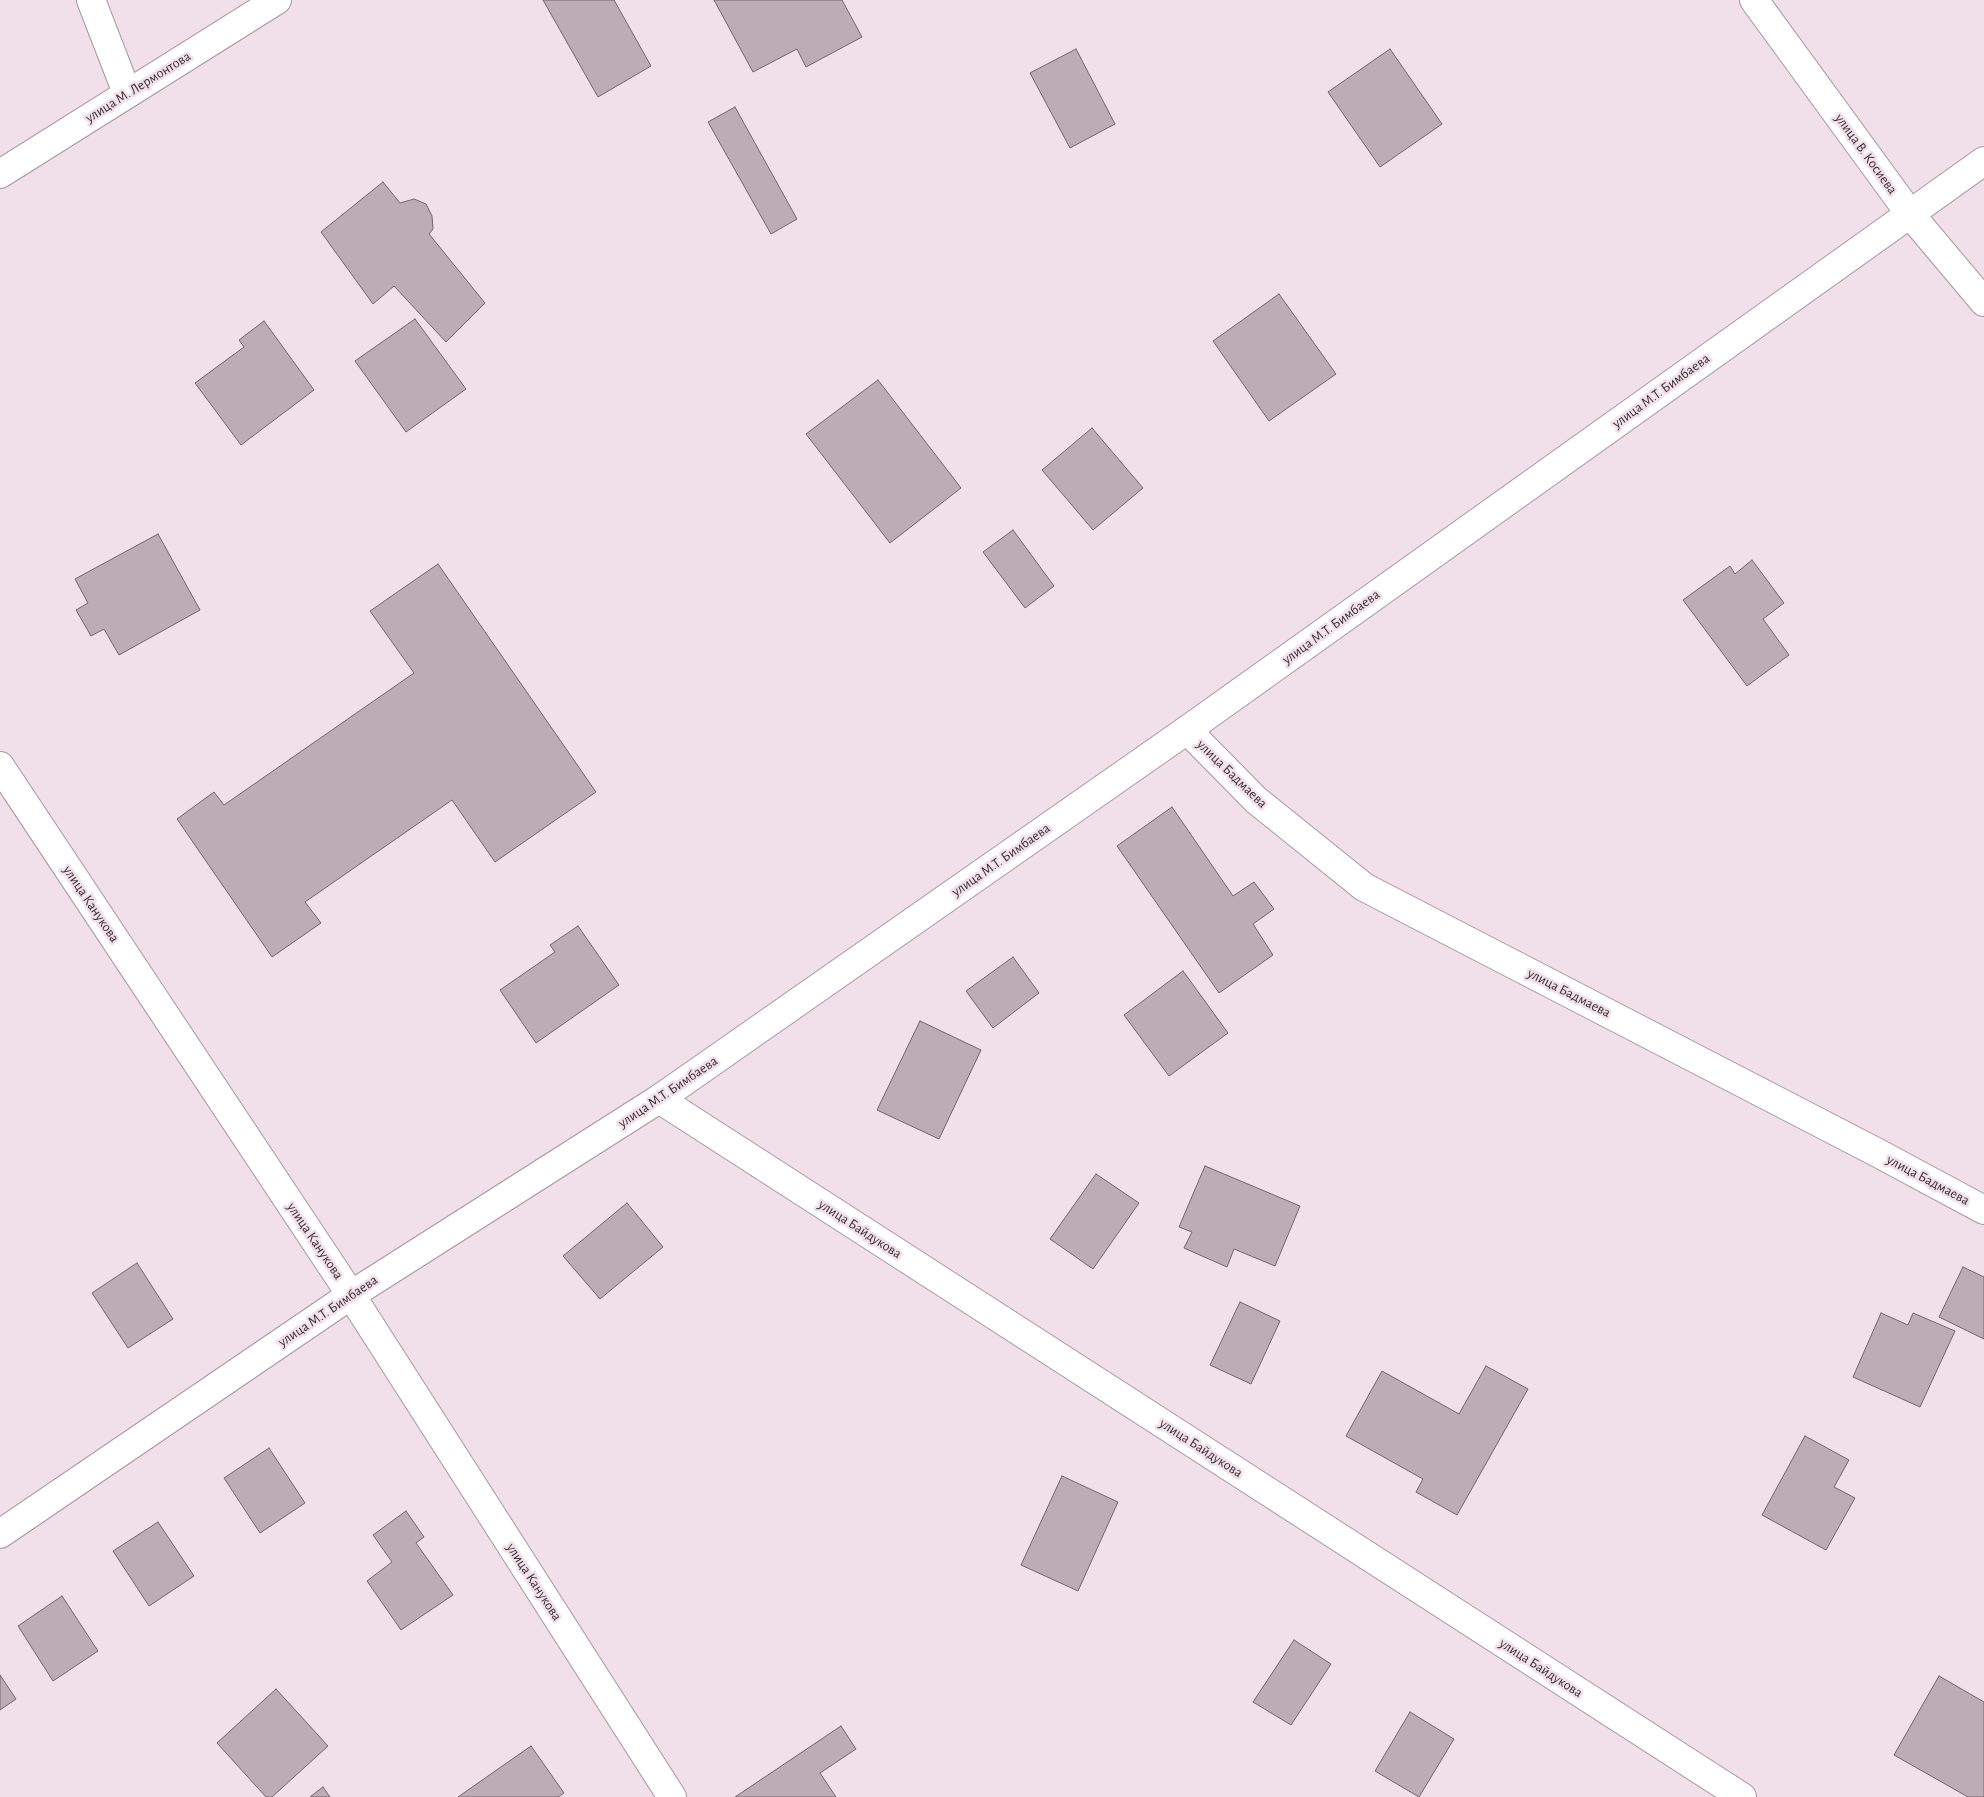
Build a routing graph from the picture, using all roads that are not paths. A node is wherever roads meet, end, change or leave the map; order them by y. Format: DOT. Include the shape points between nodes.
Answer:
graph roads {
  1 [pos="91,0"];
  2 [pos="277,0"];
  3 [pos="1754,0"];
  4 [pos="128,93"];
  5 [pos="1984,161"];
  6 [pos="0,174"];
  7 [pos="1910,214"];
  8 [pos="1984,302"];
  9 [pos="1187,730"];
  10 [pos="0,766"];
  11 [pos="660,1099"];
  12 [pos="1984,1210"];
  13 [pos="351,1295"];
  14 [pos="0,1534"];
  15 [pos="672,1797"];
  16 [pos="1742,1797"];
  1 -- 4 [label="street"];
  2 -- 4 [label="street, улица М. Лермонтова"];
  3 -- 7 [label="street, улица В. Косиева"];
  4 -- 6 [label="street, улица М. Лермонтова"];
  5 -- 7 [label="street, улица М.Т. Бимбаева"];
  7 -- 8 [label="street, улица В. Косиева"];
  7 -- 9 [label="street, улица М.Т. Бимбаева"];
  9 -- 11 [label="street, улица М.Т. Бимбаева"];
  9 -- 12 [label="street, улица Бадмаева" via="1256,800 1364,886"];
  10 -- 13 [label="street, улица Канукова"];
  11 -- 13 [label="street, улица М.Т. Бимбаева"];
  11 -- 16 [label="street, улица Байдукова"];
  13 -- 14 [label="street, улица М.Т. Бимбаева"];
  13 -- 15 [label="street, улица Канукова"];
}
